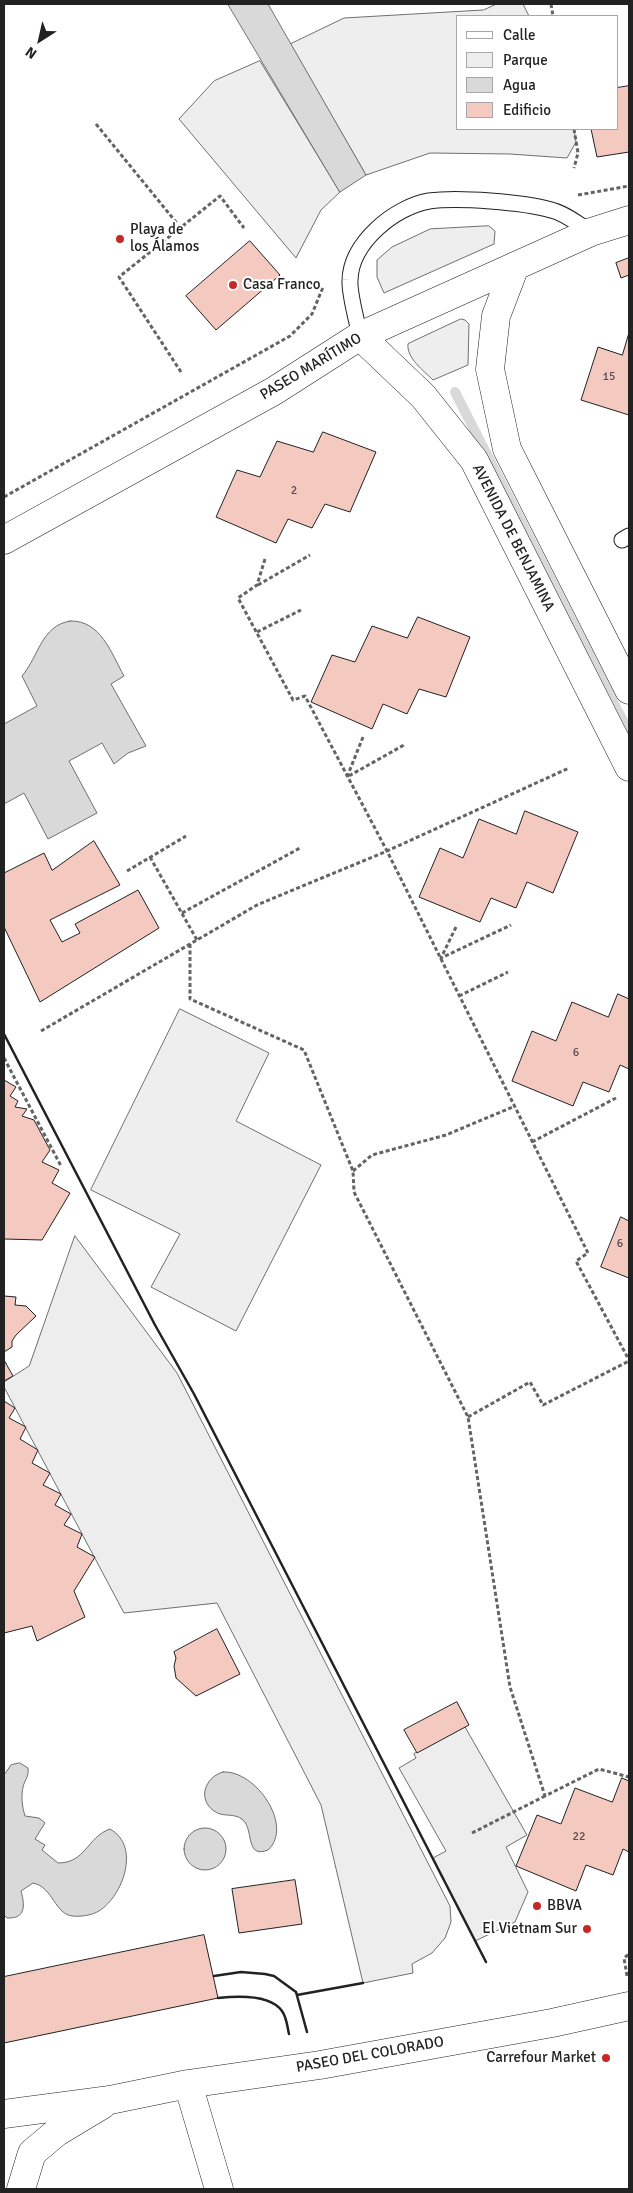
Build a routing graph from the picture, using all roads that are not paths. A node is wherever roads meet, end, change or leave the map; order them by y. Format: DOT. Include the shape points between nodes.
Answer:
graph roads {
  1 [pos="629,220"];
  2 [pos="591,232"];
  3 [pos="516,266"];
  4 [pos="360,336"];
  5 [pos="4,540"];
  6 [pos="629,690"];
  7 [pos="629,767"];
  8 [pos="629,2006"];
  9 [pos="188,2084"];
  10 [pos="110,2100"];
  11 [pos="4,2114"];
  12 [pos="4,2175"];
  13 [pos="13,2189"];
  14 [pos="20,2189"];
  15 [pos="219,2189"];
  1 -- 2 [label="street, PASEO MARÍTIMO"];
  2 -- 3 [label="street, PASEO MARÍTIMO"];
  2 -- 4 [label="lane" via="552,210 499,202 428,201 398,213 375,230 356,258 350,280"];
  3 -- 4 [label="street, PASEO MARÍTIMO"];
  3 -- 6 [label="street" via="496,316 490,369 507,449"];
  4 -- 5 [label="street, PASEO MARÍTIMO" via="274,391"];
  4 -- 7 [label="street, AVENIDA DE BENJAMINA" via="423,396 474,460"];
  8 -- 9 [label="street, PASEO DEL COLORADO" via="320,2065"];
  9 -- 10 [label="street, PASEO DEL COLORADO"];
  9 -- 15 [label="street"];
  10 -- 11 [label="street, PASEO DEL COLORADO"];
  10 -- 14 [label="street, PASEO DEL COLORADO" via="57,2132 32,2153"];
  12 -- 13 [label="street"];
}
